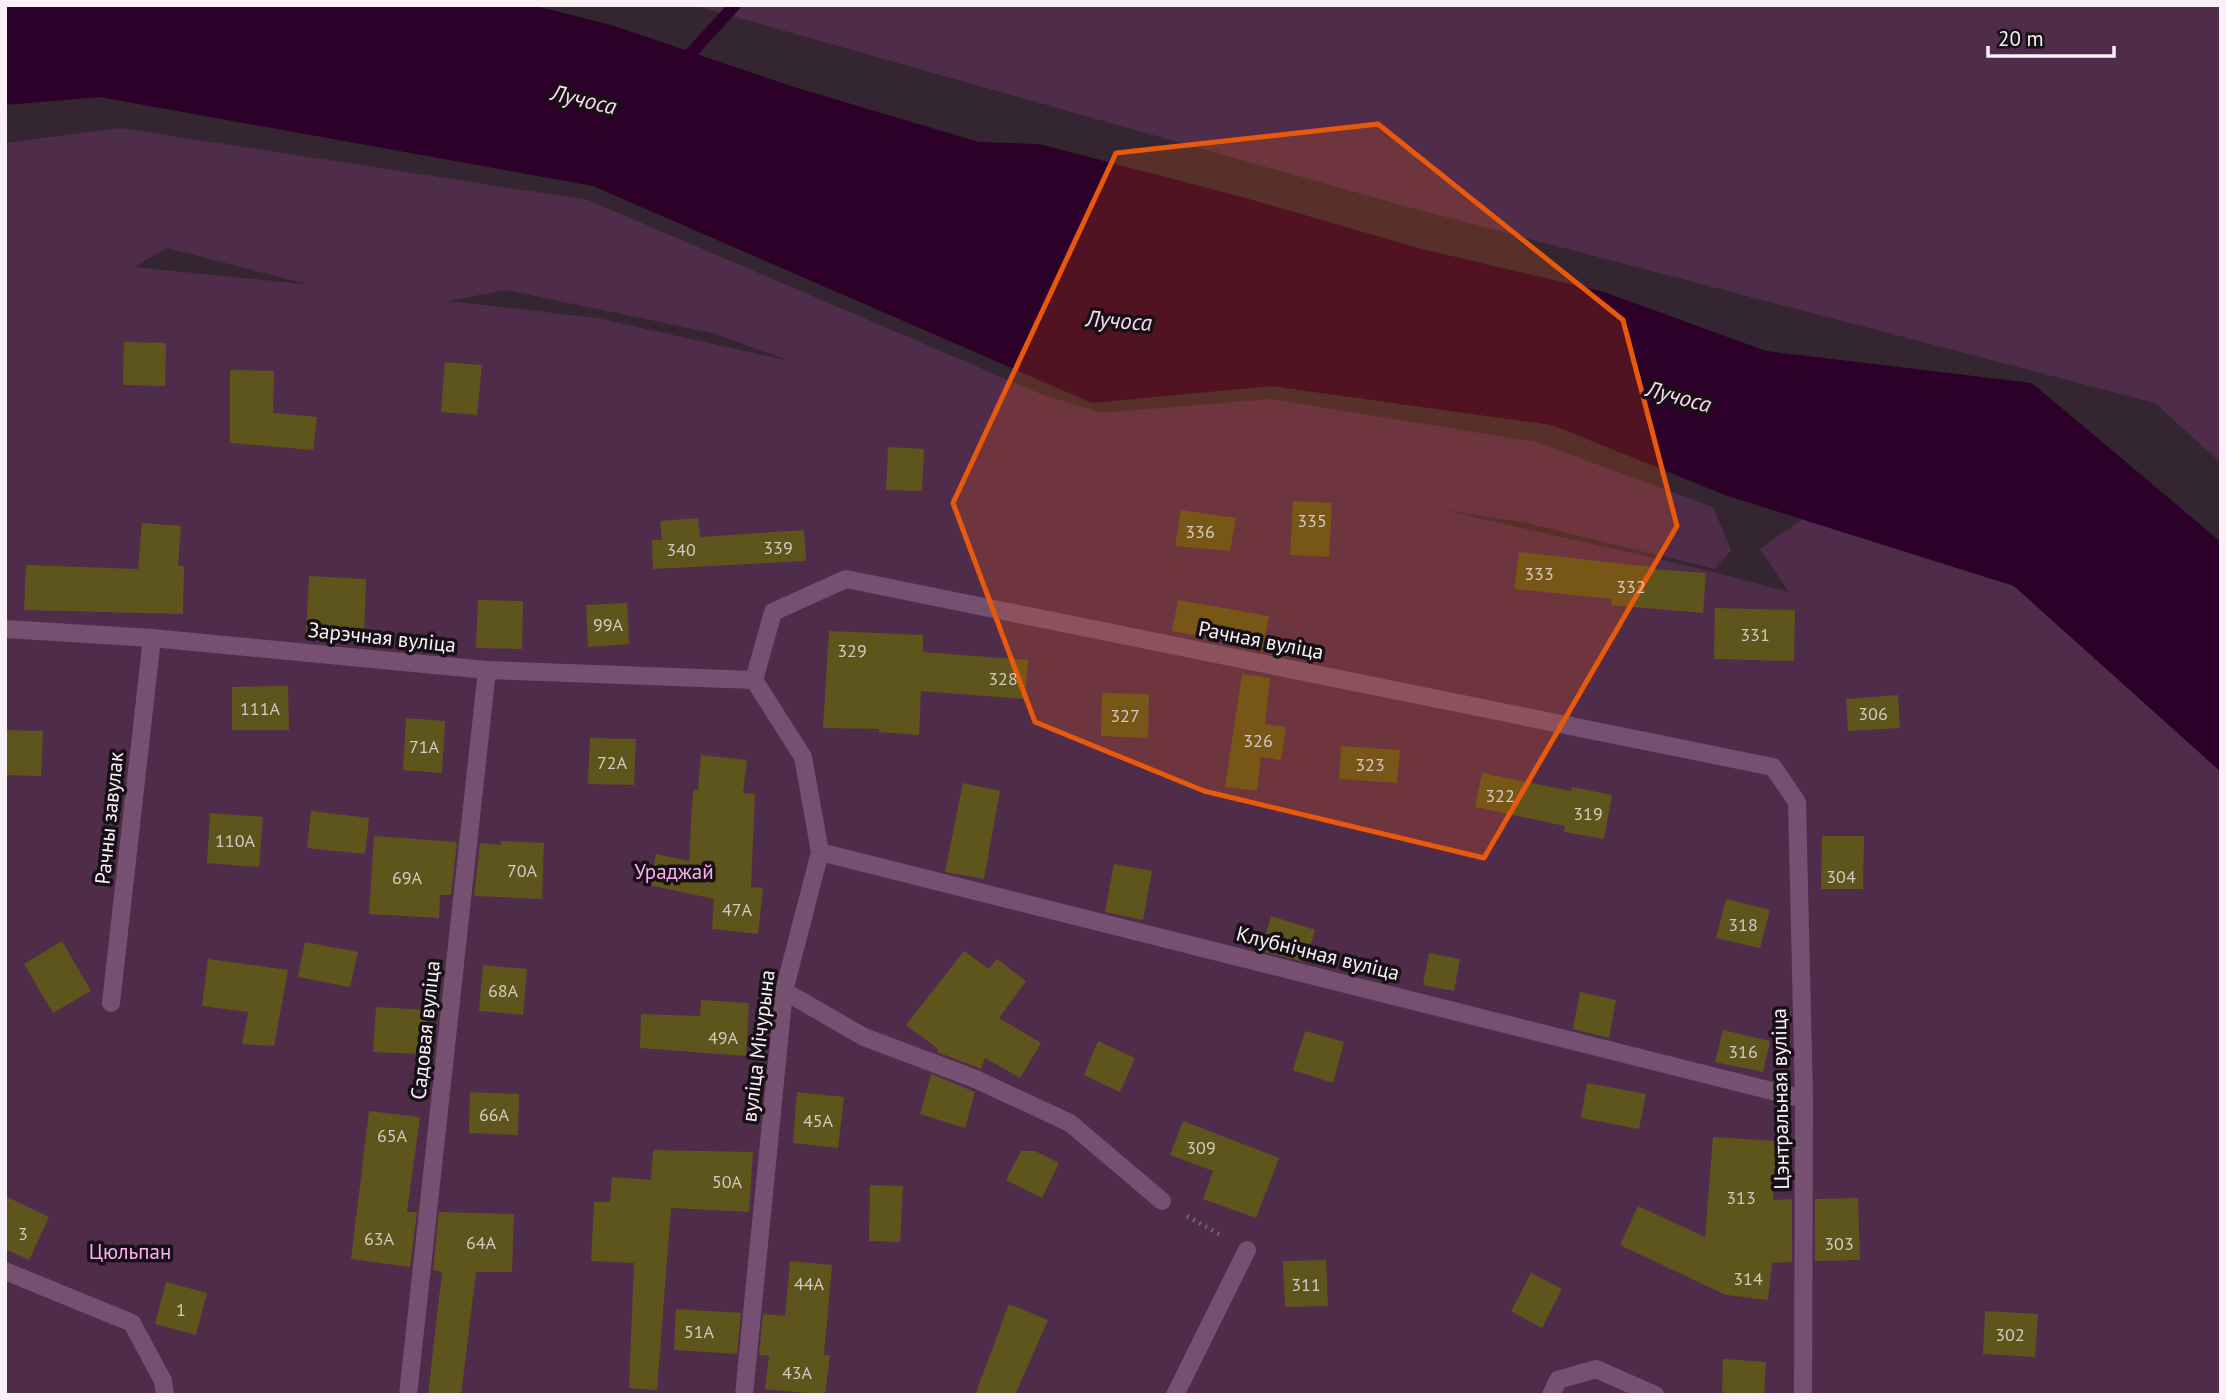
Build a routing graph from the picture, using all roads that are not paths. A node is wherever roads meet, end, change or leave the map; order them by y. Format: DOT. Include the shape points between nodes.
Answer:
graph roads {
  1 [pos="5,629"];
  2 [pos="152,638"];
  3 [pos="487,670"];
  4 [pos="754,680"];
  5 [pos="1797,802"];
  6 [pos="820,852"];
  7 [pos="784,991"];
  8 [pos="111,1003"];
  9 [pos="1804,1099"];
  10 [pos="1162,1201"];
  11 [pos="1247,1250"];
  12 [pos="5,1271"];
  13 [pos="165,1395"];
  14 [pos="408,1395"];
  15 [pos="744,1395"];
  16 [pos="1175,1395"];
  17 [pos="1551,1395"];
  18 [pos="1655,1395"];
  19 [pos="1803,1395"];
  1 -- 2 [label="lane, Зарэчная вуліца"];
  2 -- 3 [label="lane, Зарэчная вуліца"];
  2 -- 8 [label="lane, Рачны завулак"];
  3 -- 4 [label="lane, Зарэчная вуліца"];
  3 -- 14 [label="lane, Садовая вуліца"];
  4 -- 5 [label="lane, Рачная вуліца" via="773,612 846,579 1773,767"];
  4 -- 6 [label="lane, вуліца Мічурына" via="803,757"];
  5 -- 9 [label="lane, Цэнтральная вуліца"];
  6 -- 7 [label="lane, вуліца Мічурына"];
  6 -- 9 [label="lane, Клубнічная вуліца"];
  7 -- 10 [label="lane" via="864,1037 973,1078 1070,1123"];
  7 -- 15 [label="lane, вуліца Мічурына"];
  9 -- 19 [label="lane, Цэнтральная вуліца"];
  11 -- 16 [label="lane"];
  12 -- 13 [label="lane" via="132,1323 163,1381"];
  17 -- 18 [label="lane" via="1558,1380 1596,1369"];
}
